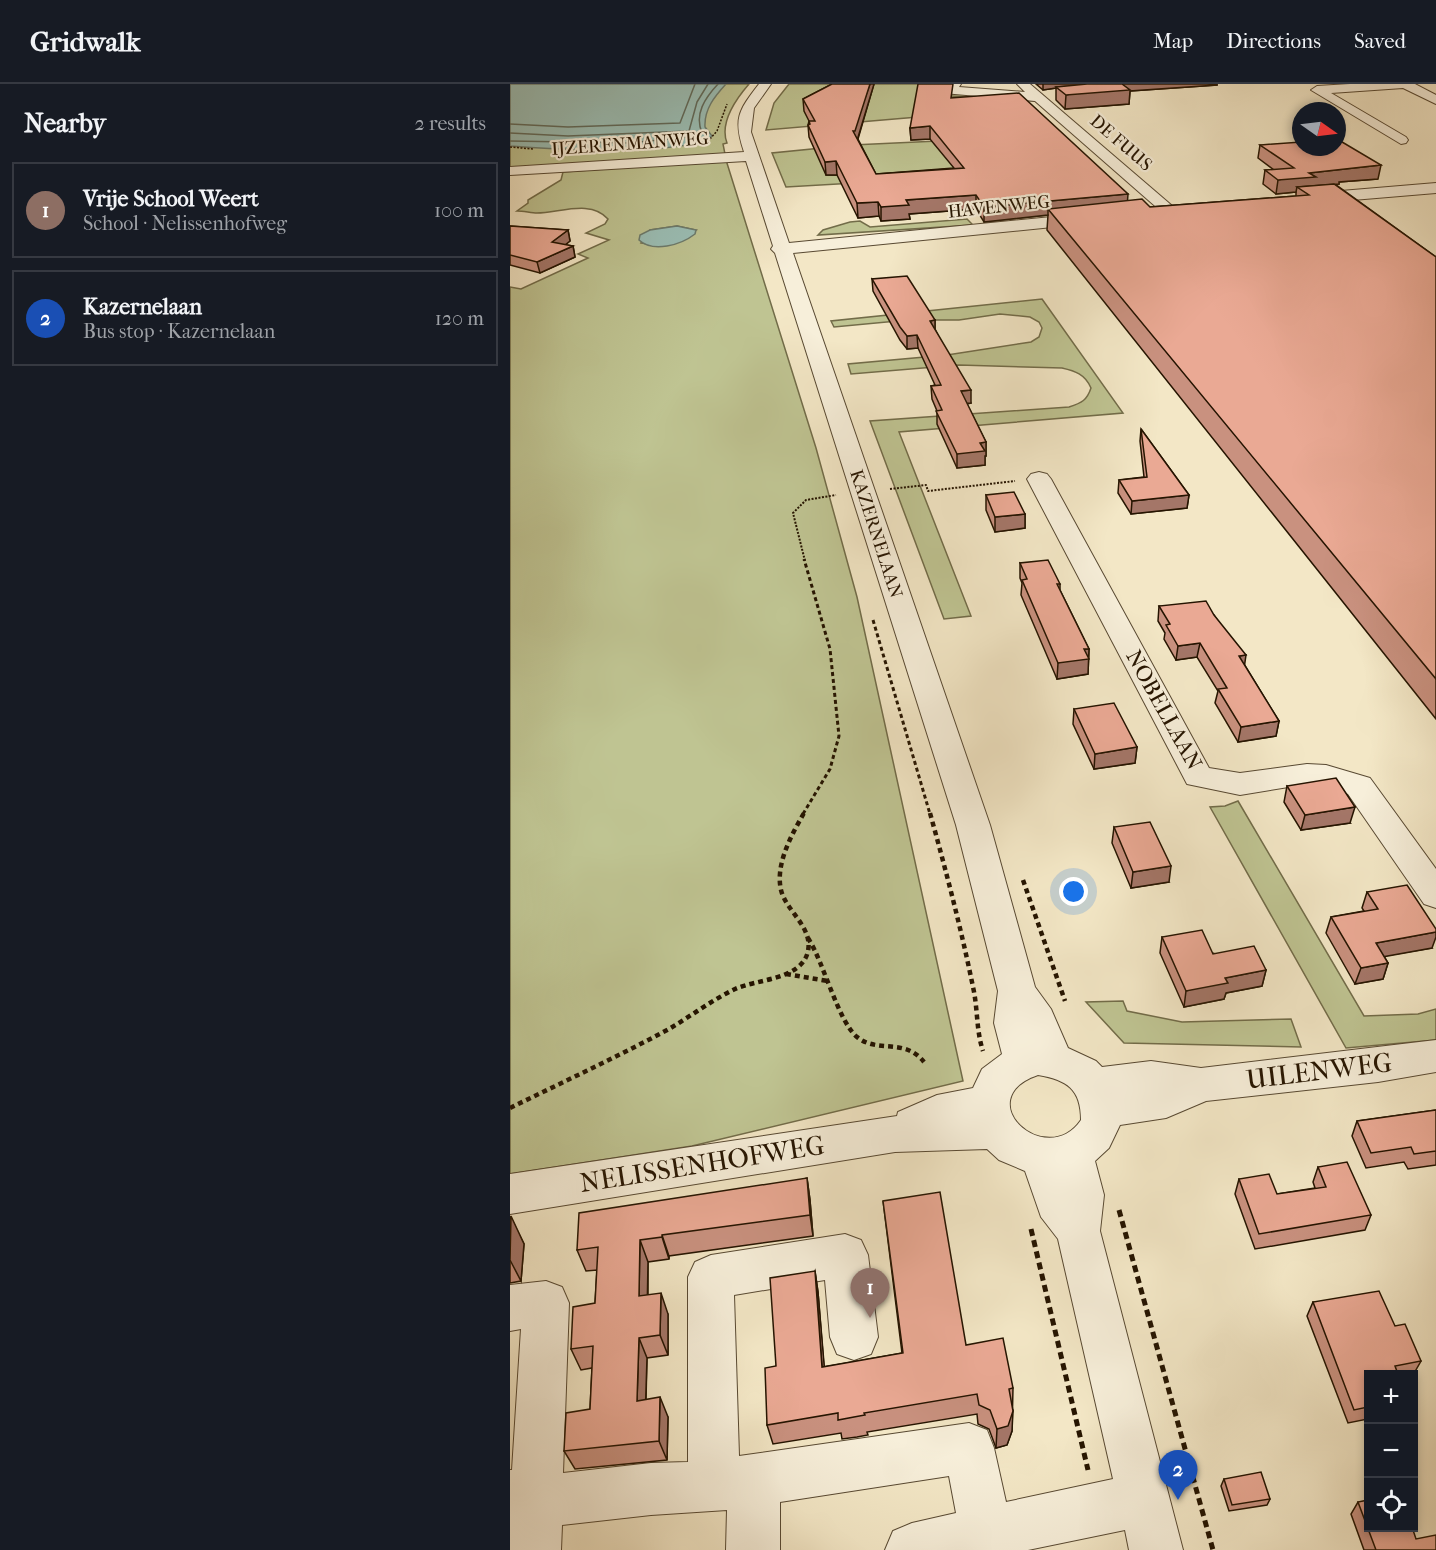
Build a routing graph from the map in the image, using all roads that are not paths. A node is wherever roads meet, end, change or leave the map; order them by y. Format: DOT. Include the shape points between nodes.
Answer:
graph roads {
  1 [pos="765,84"];
  2 [pos="955,84"];
  3 [pos="1023,84"];
  4 [pos="1405,84"];
  5 [pos="1359,86"];
  6 [pos="1048,100"];
  7 [pos="1436,100"];
  8 [pos="1401,140"];
  9 [pos="752,156"];
  10 [pos="510,171"];
  11 [pos="1431,190"];
  12 [pos="1284,201"];
  13 [pos="1146,213"];
  14 [pos="1111,216"];
  15 [pos="780,249"];
  16 [pos="1040,479"];
  17 [pos="1436,895"];
  18 [pos="1436,1056"];
  19 [pos="1038,1060"];
  20 [pos="1099,1098"];
  21 [pos="991,1116"];
  22 [pos="1057,1154"];
  23 [pos="510,1194"];
  24 [pos="510,1308"];
  25 [pos="854,1337"];
  26 [pos="734,1483"];
  27 [pos="1119,1505"];
  28 [pos="526,1516"];
  29 [pos="987,1534"];
  30 [pos="753,1550"];
  31 [pos="912,1550"];
  32 [pos="1156,1550"];
  1 -- 9 [label="street, KAZERNELAAN" via="744,119"];
  2 -- 6 [label="street" via="947,90"];
  3 -- 6 [label="street, DE FUUS"];
  4 -- 5 [label="street"];
  4 -- 7 [label="street"];
  5 -- 8 [label="street" via="1317,90"];
  6 -- 13 [label="street, DE FUUS" via="1175,210"];
  9 -- 10 [label="street, IJZERENMANWEG"];
  9 -- 15 [label="street, KAZERNELAAN"];
  11 -- 12 [label="street"];
  14 -- 15 [label="street, HAVENWEG"];
  15 -- 19 [label="street, KAZERNELAAN" via="973,825 1017,990 1013,1023"];
  16 -- 17 [label="street, NOBELLAAN" via="1198,777 1240,784 1326,775 1359,786"];
  18 -- 20 [label="street, UILENWEG" via="1201,1085 1166,1101"];
  19 -- 20 [label="street" via="1074,1066"];
  19 -- 21 [label="street" via="1010,1068 998,1078 991,1090"];
  20 -- 22 [label="street" via="1099,1126 1090,1140"];
  21 -- 22 [label="street" via="1004,1141 1017,1149"];
  21 -- 23 [label="street, NELISSENHOFWEG" via="941,1134 895,1134"];
  22 -- 27 [label="street" via="1057,1203 1078,1232"];
  24 -- 28 [label="street" via="546,1304"];
  25 -- 26 [label="street" via="845,1255 711,1277"];
  26 -- 28 [label="street" via="651,1489"];
  26 -- 29 [label="street" via="969,1448"];
  26 -- 30 [label="street"];
  27 -- 29 [label="street"];
  27 -- 32 [label="street"];
  29 -- 31 [label="street"];
}
